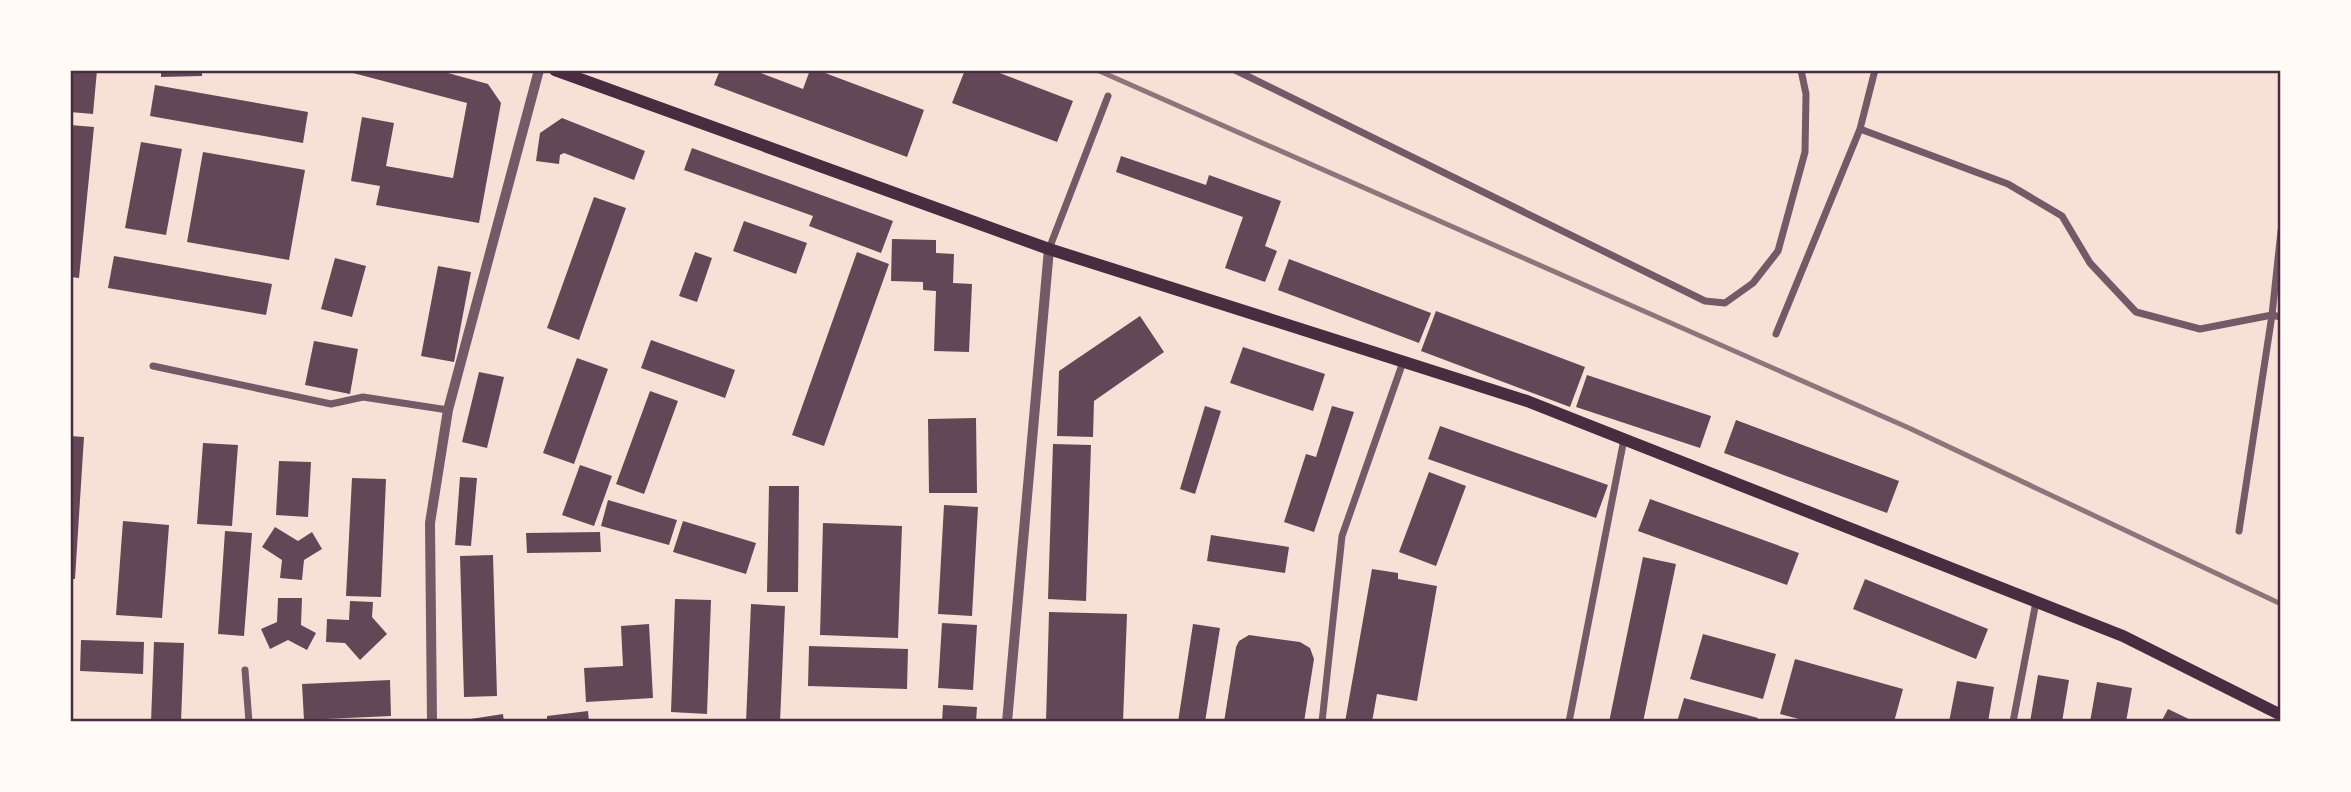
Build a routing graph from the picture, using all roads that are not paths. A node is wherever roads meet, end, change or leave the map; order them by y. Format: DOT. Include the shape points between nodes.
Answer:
graph roads {
  1 [pos="540,70"];
  2 [pos="555,70"];
  3 [pos="1235,70"];
  4 [pos="1801,70"];
  5 [pos="1875,70"];
  6 [pos="1108,96"];
  7 [pos="1860,129"];
  8 [pos="2281,231"];
  9 [pos="1049,249"];
  10 [pos="2272,315"];
  11 [pos="2281,317"];
  12 [pos="1776,334"];
  13 [pos="1403,362"];
  14 [pos="153,366"];
  15 [pos="447,410"];
  16 [pos="1624,439"];
  17 [pos="2239,531"];
  18 [pos="2036,602"];
  19 [pos="245,670"];
  20 [pos="2281,715"];
  21 [pos="249,722"];
  22 [pos="432,722"];
  23 [pos="1007,722"];
  24 [pos="1322,722"];
  25 [pos="1569,722"];
  26 [pos="2013,722"];
  1 -- 15 [label="street"];
  2 -- 9 [label="main road"];
  3 -- 4 [label="street" via="1705,301 1725,303 1753,283 1778,251 1805,152 1806,94"];
  5 -- 7 [label="street"];
  6 -- 9 [label="street"];
  7 -- 10 [label="street" via="2008,184 2062,216 2090,263 2136,312 2200,329"];
  7 -- 12 [label="street"];
  8 -- 10 [label="street"];
  9 -- 13 [label="main road"];
  9 -- 23 [label="street"];
  10 -- 11 [label="street"];
  10 -- 17 [label="street"];
  13 -- 16 [label="main road" via="1527,401"];
  13 -- 24 [label="street" via="1342,536"];
  14 -- 15 [label="street" via="331,404 363,397"];
  15 -- 22 [label="street" via="430,523"];
  16 -- 18 [label="main road"];
  16 -- 25 [label="street"];
  18 -- 20 [label="main road" via="2123,636"];
  18 -- 26 [label="street"];
  19 -- 21 [label="street"];
}
